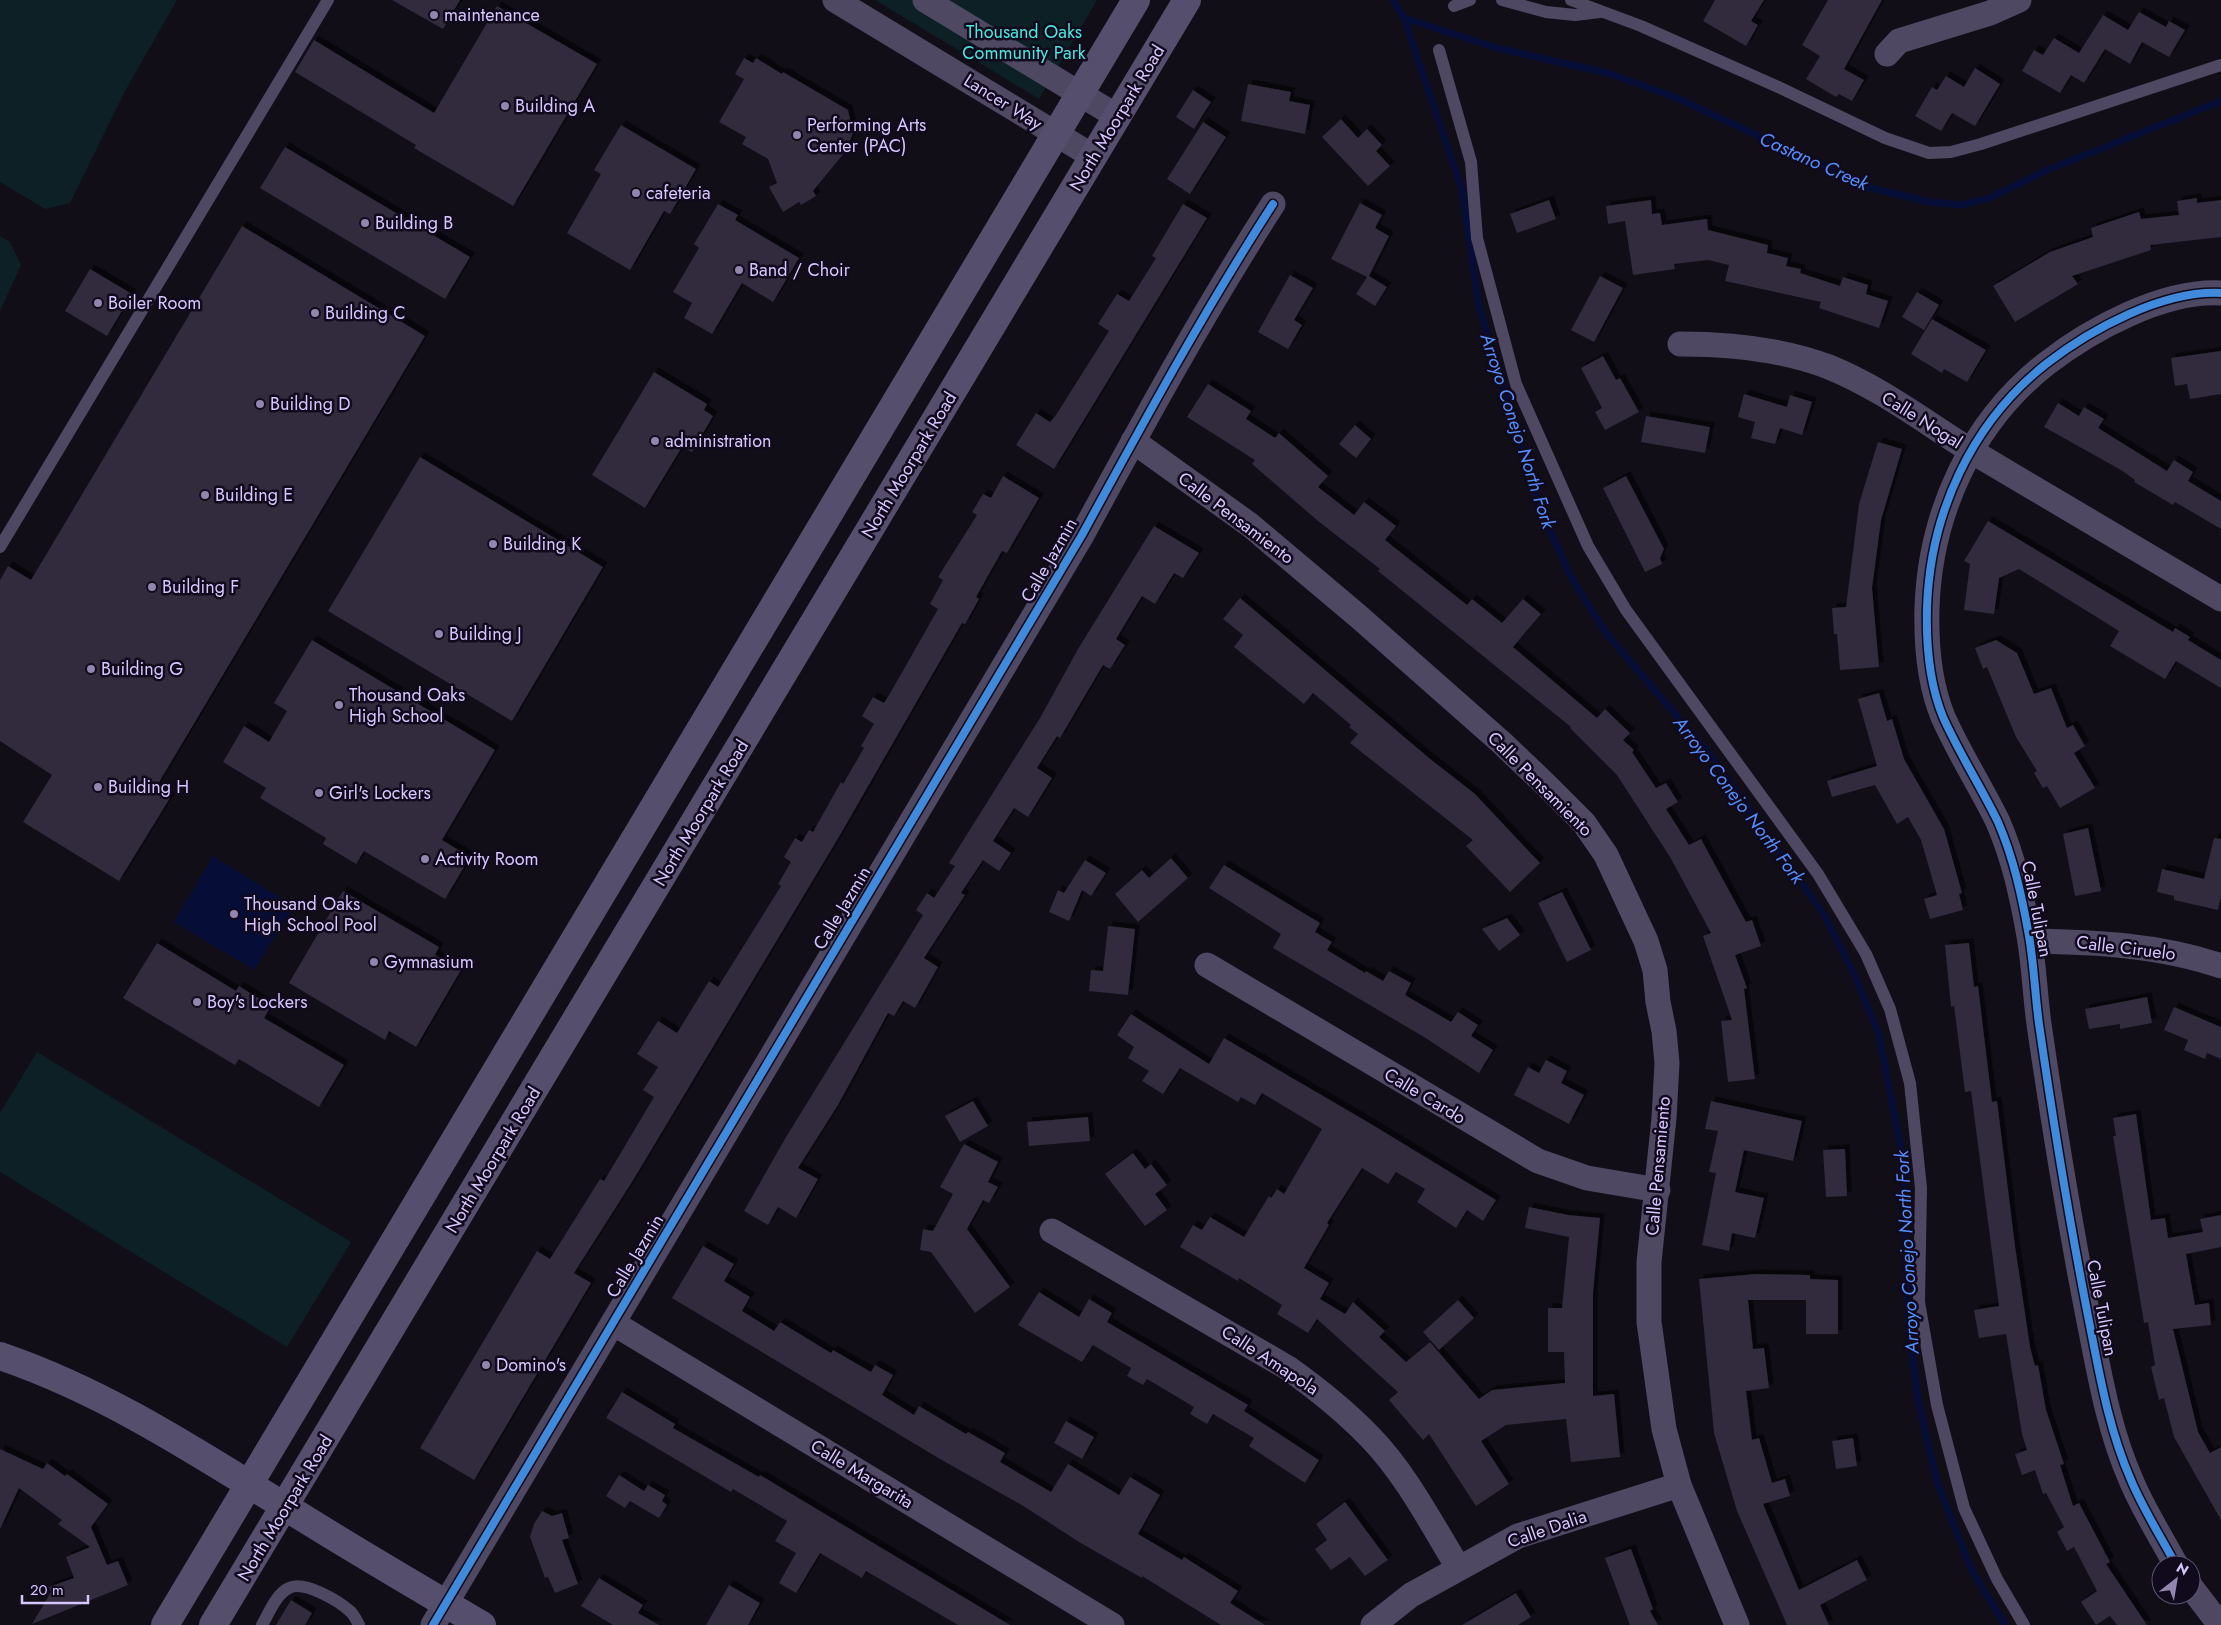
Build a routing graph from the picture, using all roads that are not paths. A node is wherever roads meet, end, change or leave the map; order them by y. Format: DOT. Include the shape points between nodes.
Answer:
graph roads {
  1 [pos="328,0"];
  2 [pos="835,0"];
  3 [pos="926,0"];
  4 [pos="1136,0"];
  5 [pos="1187,0"];
  6 [pos="1470,0"];
  7 [pos="1502,0"];
  8 [pos="1571,0"];
  9 [pos="2019,0"];
  10 [pos="1454,6"];
  11 [pos="1603,12"];
  12 [pos="1439,50"];
  13 [pos="1887,54"];
  14 [pos="2221,65"];
  15 [pos="1080,94"];
  16 [pos="1118,117"];
  17 [pos="1056,135"];
  18 [pos="1094,157"];
  19 [pos="1273,204"];
  20 [pos="2221,293"];
  21 [pos="1680,344"];
  22 [pos="1133,441"];
  23 [pos="1971,450"];
  24 [pos="0,546"];
  25 [pos="2221,599"];
  26 [pos="2030,941"];
  27 [pos="1207,965"];
  28 [pos="2221,966"];
  29 [pos="1658,1190"];
  30 [pos="1052,1230"];
  31 [pos="612,1323"];
  32 [pos="0,1356"];
  33 [pos="249,1484"];
  34 [pos="1679,1484"];
  35 [pos="286,1507"];
  36 [pos="2171,1555"];
  37 [pos="1458,1567"];
  38 [pos="2201,1600"];
  39 [pos="439,1614"];
  40 [pos="165,1625"];
  41 [pos="213,1625"];
  42 [pos="262,1625"];
  43 [pos="359,1625"];
  44 [pos="482,1625"];
  45 [pos="1112,1625"];
  46 [pos="1373,1625"];
  47 [pos="1737,1625"];
  48 [pos="2024,1625"];
  49 [pos="2220,1625"];
  1 -- 24 [label="lane"];
  2 -- 17 [label="street, Lancer Way"];
  3 -- 15 [label="street"];
  4 -- 15 [label="main road"];
  5 -- 16 [label="main road, North Moorpark Road"];
  6 -- 10 [label="lane"];
  7 -- 11 [label="lane" via="1546,12 1576,15"];
  8 -- 11 [label="lane"];
  9 -- 13 [label="street" via="1990,13 1898,41"];
  11 -- 14 [label="lane" via="1776,86 1885,138 1929,153 1951,152 1981,144"];
  12 -- 48 [label="lane" via="1471,162 1477,238 1516,384 1588,546 1626,610 1818,874 1866,954 1890,1009 1910,1083 1921,1188 1919,1302 1937,1405 1964,1508 1997,1579"];
  15 -- 16 [label="street"];
  15 -- 17 [label="main road"];
  16 -- 18 [label="main road, North Moorpark Road"];
  17 -- 18 [label="street, Lancer Way"];
  17 -- 33 [label="main road"];
  18 -- 35 [label="main road, North Moorpark Road"];
  19 -- 22 [label="street, Calle Jazmin"];
  20 -- 23 [label="street, Calle Tulipan" via="2153,304 2117,319 2064,350 2013,394"];
  21 -- 23 [label="street, Calle Nogal" via="1749,348 1830,368 1886,396"];
  22 -- 29 [label="street, Calle Pensamiento" via="1250,525 1358,616 1546,785 1584,824 1606,855 1646,941 1655,970 1666,1063"];
  22 -- 31 [label="street, Calle Jazmin" via="1082,535"];
  23 -- 25 [label="street, Calle Nogal"];
  23 -- 26 [label="street, Calle Tulipan" via="1952,485 1932,552 1928,575 1927,649 1942,715 1998,823 2018,874"];
  26 -- 28 [label="street, Calle Ciruelo" via="2091,942 2148,949"];
  26 -- 36 [label="street, Calle Tulipan" via="2073,1240 2105,1398 2131,1481"];
  27 -- 29 [label="street, Calle Cardo" via="1538,1161 1587,1178"];
  29 -- 34 [label="street, Calle Pensamiento" via="1649,1262 1649,1322 1664,1429"];
  30 -- 37 [label="street, Calle Amapola" via="1288,1368 1316,1388 1371,1438 1417,1500"];
  31 -- 39 [label="street, Calle Jazmin"];
  31 -- 45 [label="street, Calle Margarita"];
  32 -- 33 [label="main road" via="80,1388 133,1414"];
  33 -- 35 [label="main road"];
  33 -- 40 [label="main road"];
  34 -- 37 [label="street, Calle Dalia" via="1518,1536"];
  34 -- 47 [label="street, Calle Pensamiento"];
  35 -- 39 [label="main road"];
  35 -- 41 [label="main road, North Moorpark Road"];
  37 -- 46 [label="street, Calle Dalia" via="1411,1595"];
  38 -- 49 [label="street"];
  39 -- 44 [label="main road"];
  42 -- 43 [label="lane" via="282,1592 300,1586 316,1590 352,1612"];
}
